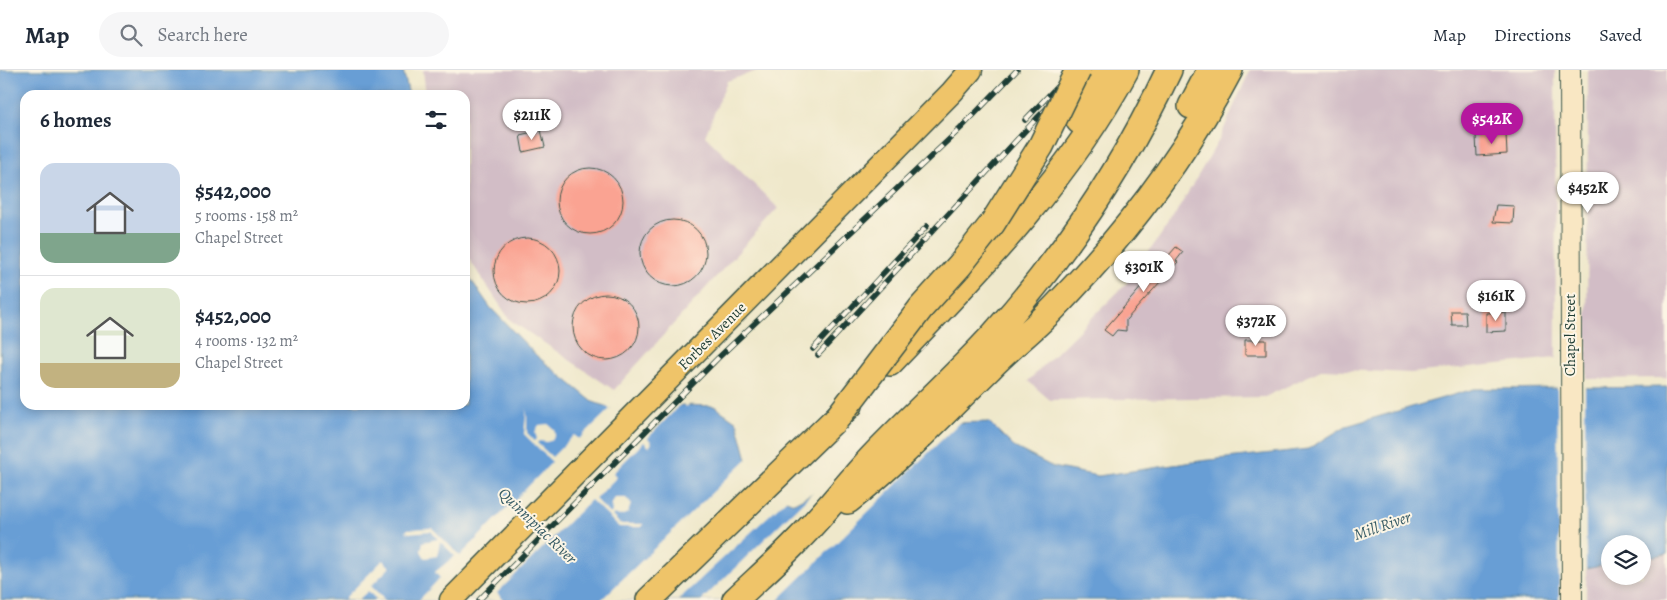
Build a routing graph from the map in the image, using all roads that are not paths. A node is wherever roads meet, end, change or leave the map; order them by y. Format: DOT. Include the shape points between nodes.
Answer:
graph roads {
  1 [pos="971,70"];
  2 [pos="1078,70"];
  3 [pos="1105,70"];
  4 [pos="1126,70"];
  5 [pos="1169,70"];
  6 [pos="1210,70"];
  7 [pos="1230,70"];
  8 [pos="1570,70"];
  9 [pos="1064,168"];
  10 [pos="990,367"];
  11 [pos="834,421"];
  12 [pos="799,539"];
  13 [pos="451,600"];
  14 [pos="649,600"];
  15 [pos="735,600"];
  16 [pos="1572,600"];
  1 -- 13 [label="main road, Forbes Avenue"];
  2 -- 11 [label="highway, bridge" via="1041,146 992,224 921,308"];
  3 -- 9 [label="highway" via="1080,117"];
  4 -- 9 [label="highway"];
  5 -- 12 [label="highway" via="1124,155 1045,273 993,334 871,459"];
  6 -- 10 [label="highway" via="1178,131 1147,179 1089,254"];
  7 -- 10 [label="highway" via="1196,131 1145,204 1054,309"];
  8 -- 16 [label="main road, Chapel Street"];
  9 -- 11 [label="highway, bridge" via="1036,204"];
  10 -- 12 [label="highway" via="884,473"];
  11 -- 14 [label="highway"];
  12 -- 15 [label="highway"];
}
